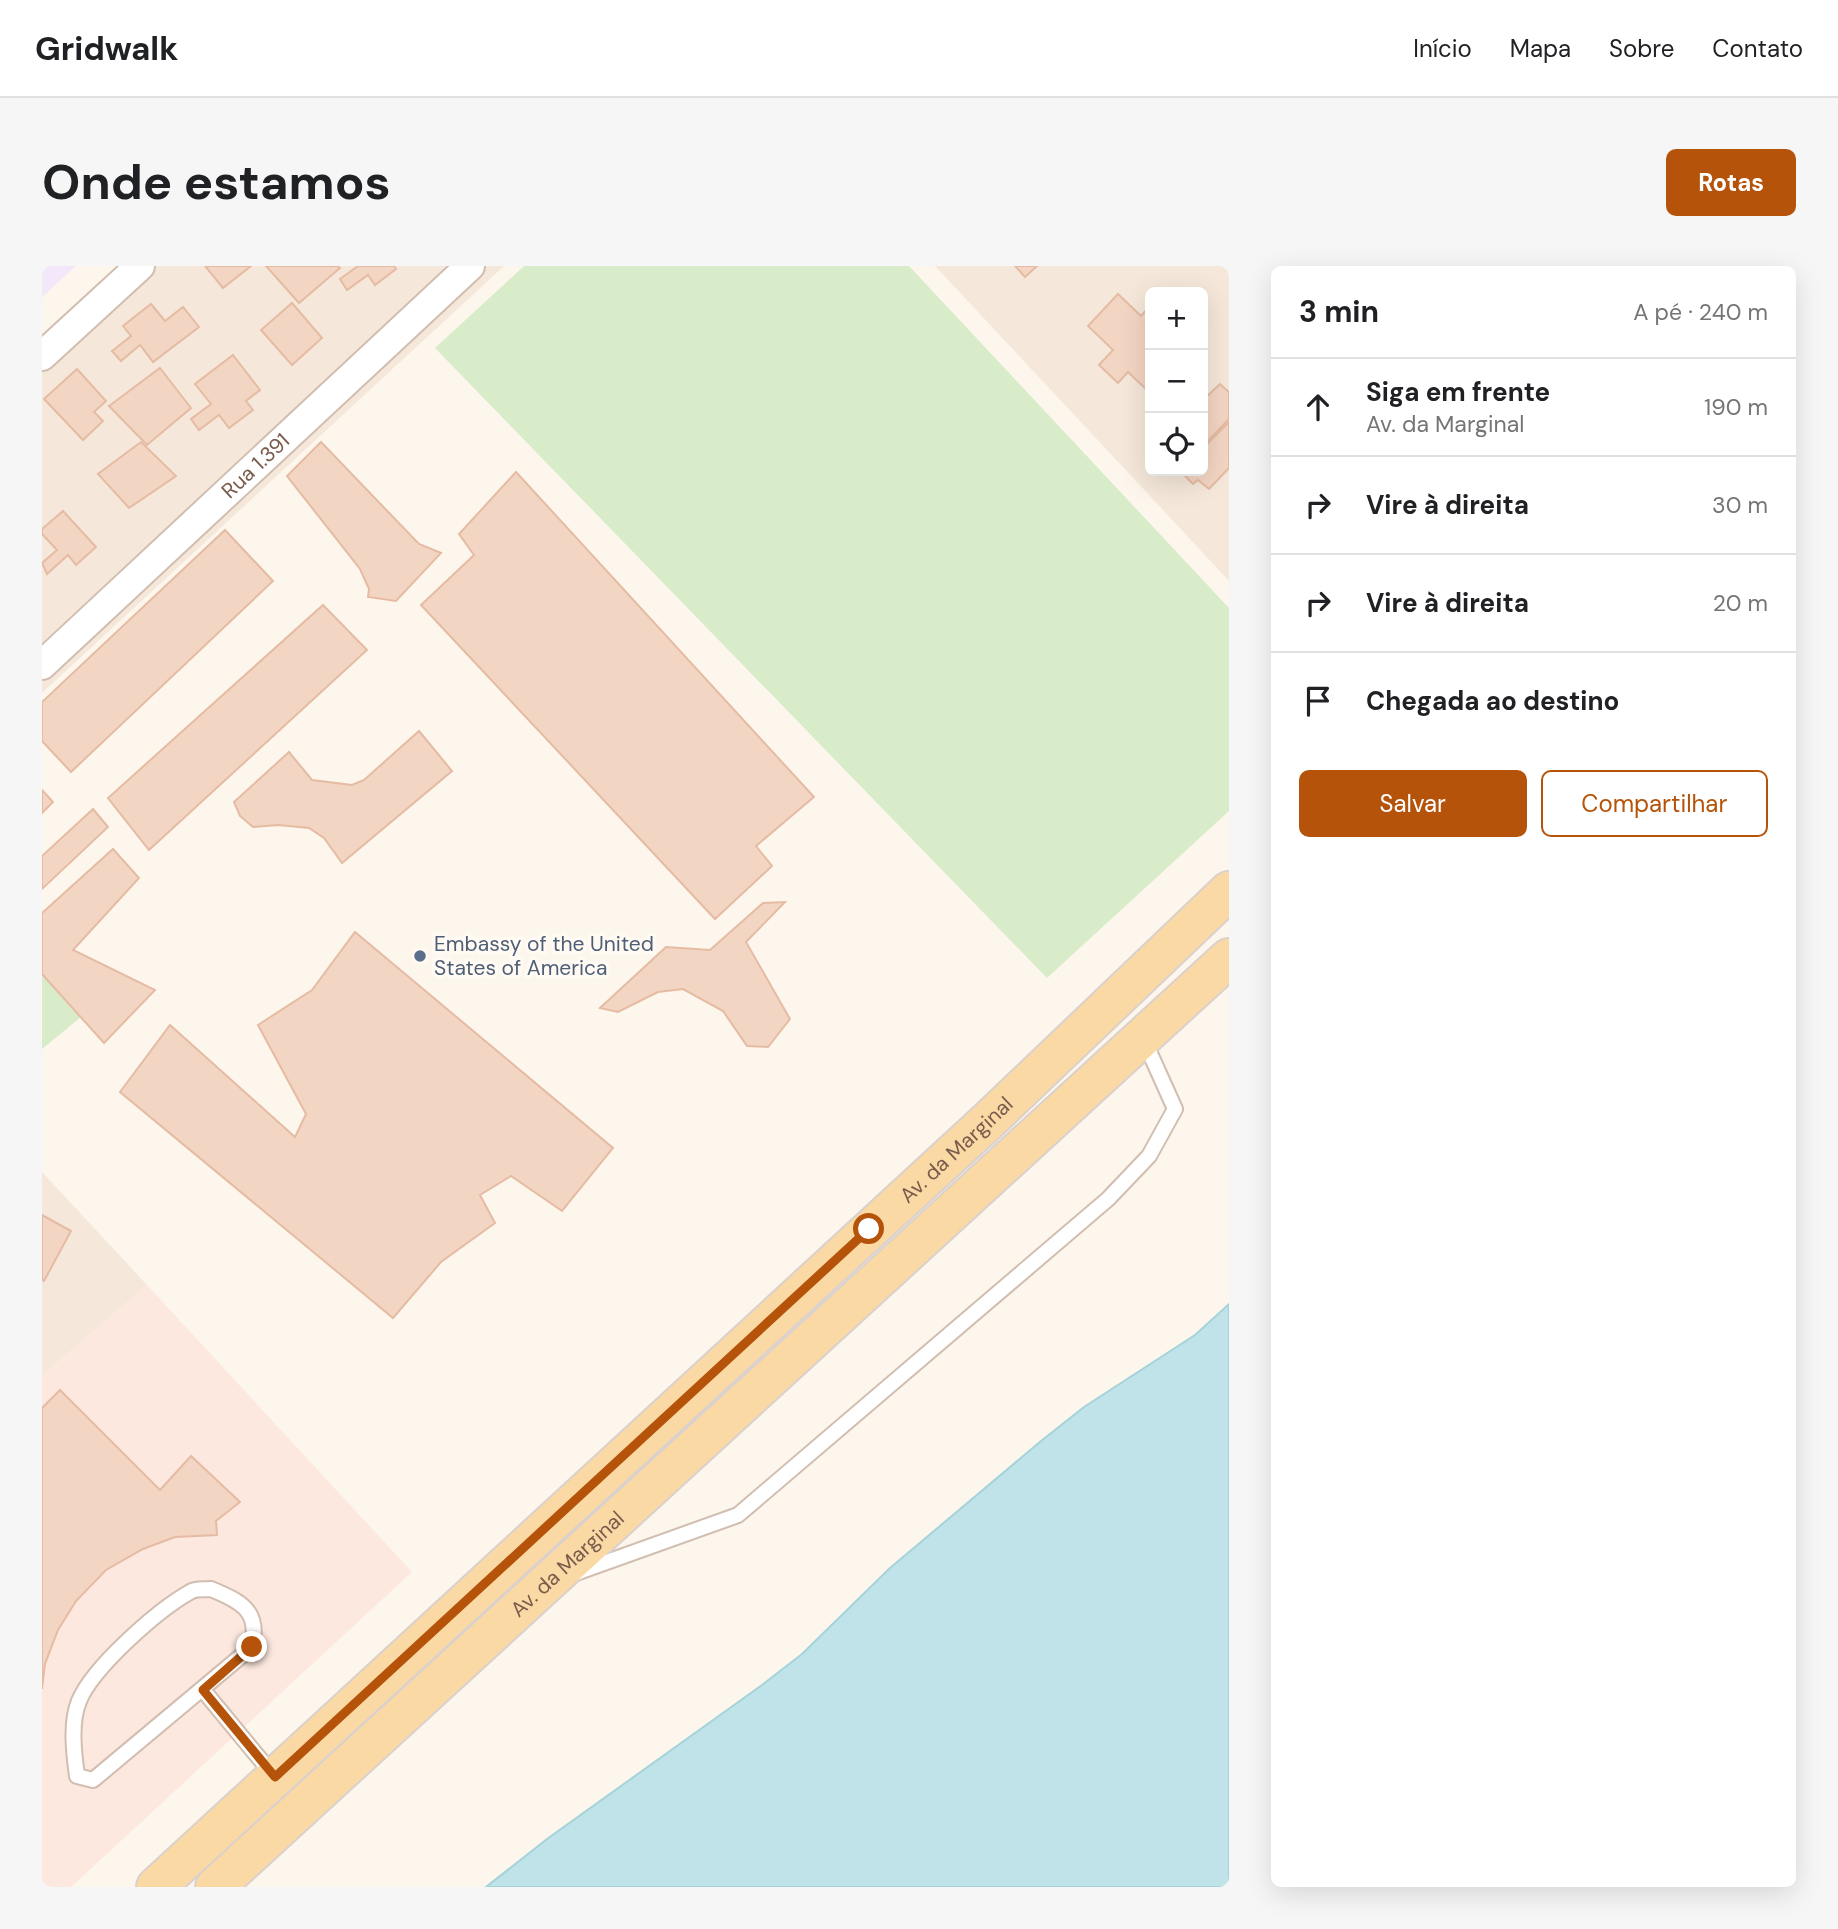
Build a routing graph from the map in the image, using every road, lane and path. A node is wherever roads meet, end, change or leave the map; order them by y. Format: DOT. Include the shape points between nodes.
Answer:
graph roads {
  1 [pos="140,266"];
  2 [pos="470,266"];
  3 [pos="42,356"];
  4 [pos="42,665"];
  5 [pos="1229,891"];
  6 [pos="1228,960"];
  7 [pos="1142,1035"];
  8 [pos="548,1583"];
  9 [pos="203,1690"];
  10 [pos="275,1777"];
  11 [pos="156,1887"];
  12 [pos="215,1887"];
  1 -- 3 [label="street"];
  2 -- 4 [label="street, Rua 1.391"];
  5 -- 10 [label="main road, Av. da Marginal" via="988,1121"];
  6 -- 7 [label="main road, Av. da Marginal"];
  7 -- 8 [label="main road, Av. da Marginal"];
  7 -- 8 [label="lane" via="1175,1109 1149,1156 1108,1199 738,1515"];
  8 -- 12 [label="main road, Av. da Marginal"];
  9 -- 9 [label="lane" via="93,1780 77,1776 74,1721 89,1682 127,1641 192,1590 211,1589 250,1613 256,1628 252,1647"];
  9 -- 10 [label="lane"];
  10 -- 11 [label="main road, Av. da Marginal"];
}
